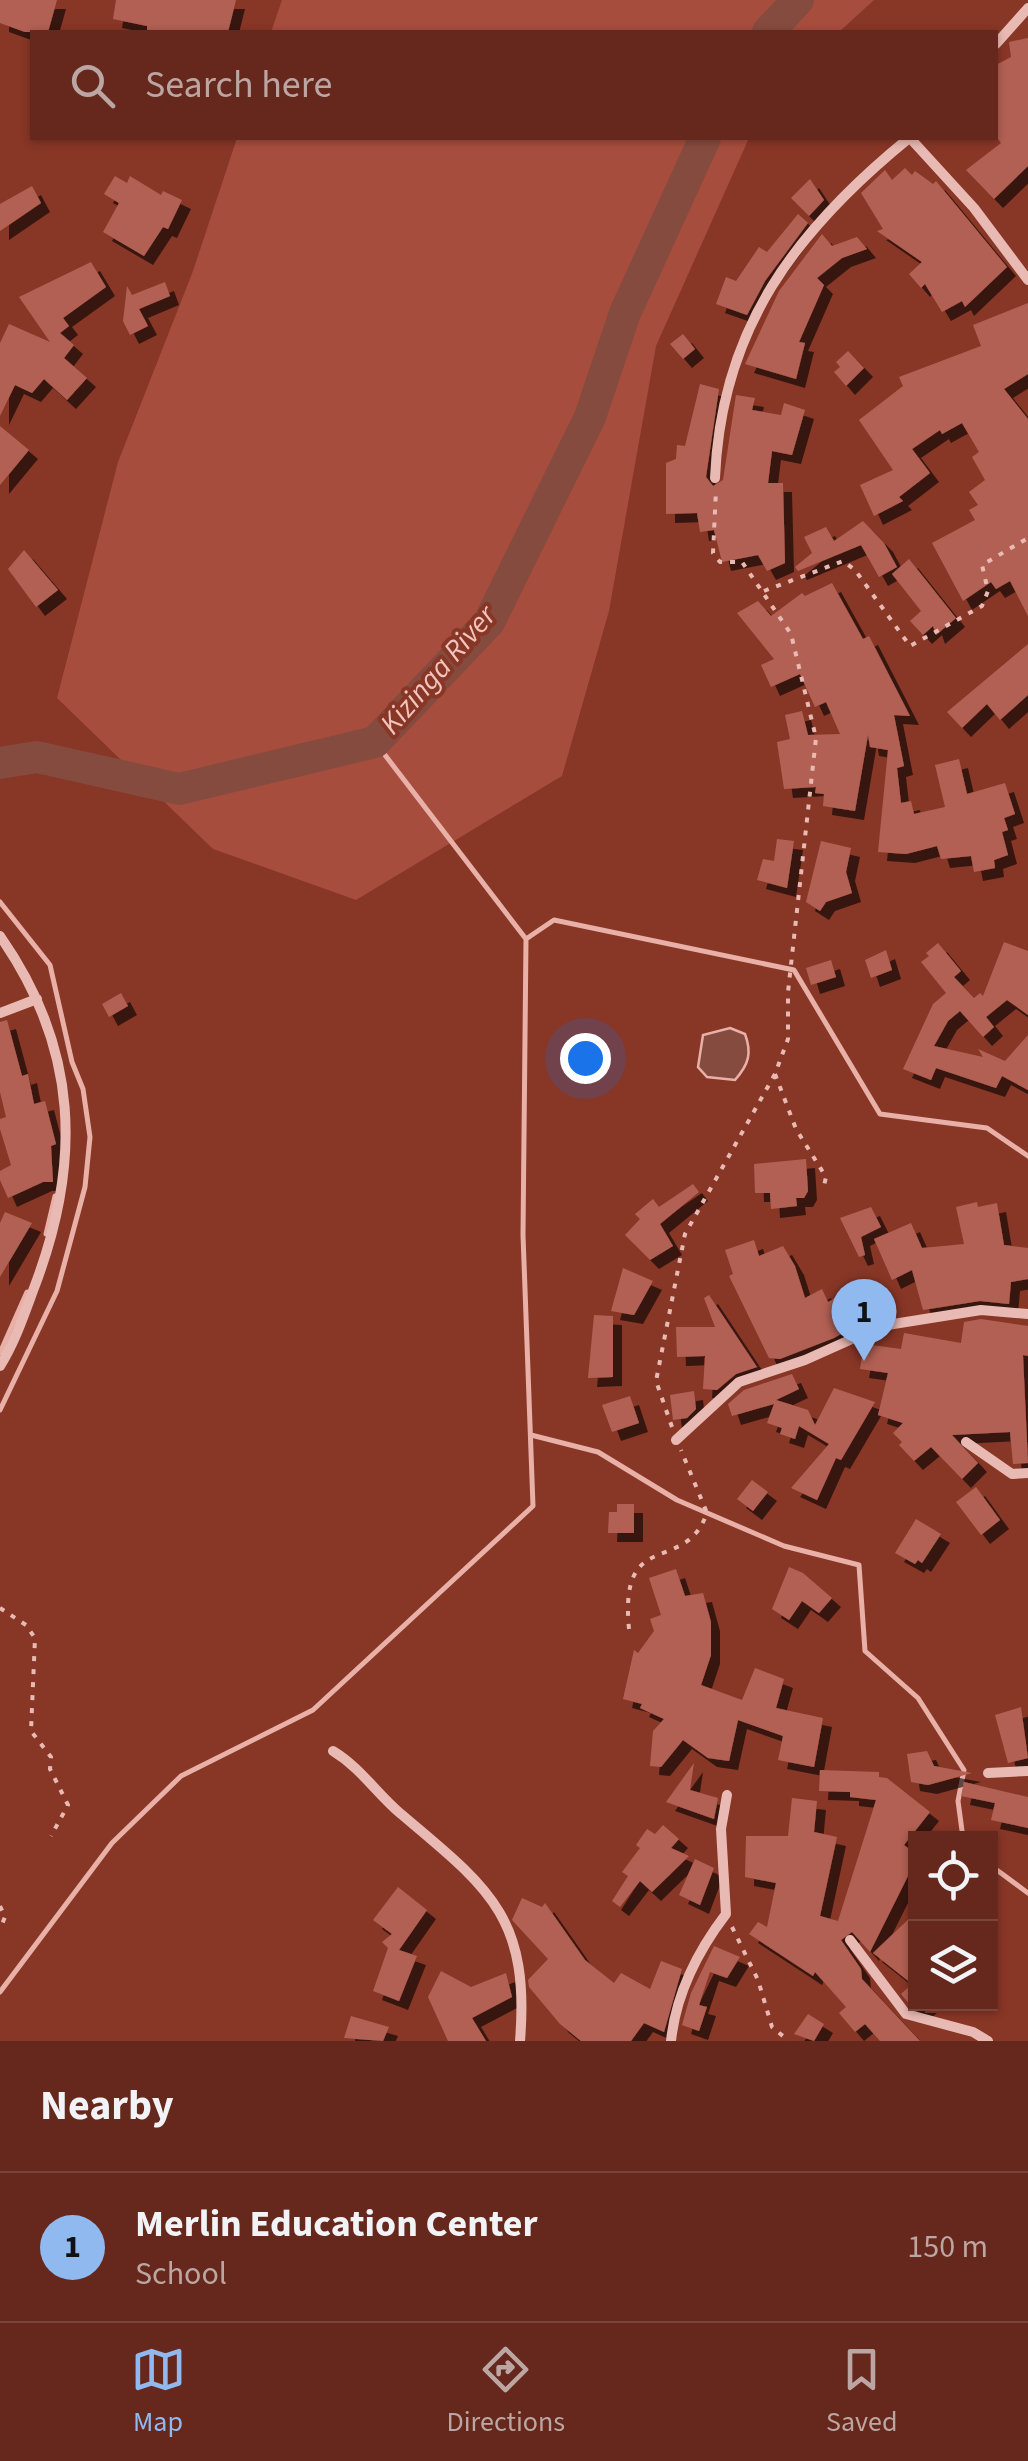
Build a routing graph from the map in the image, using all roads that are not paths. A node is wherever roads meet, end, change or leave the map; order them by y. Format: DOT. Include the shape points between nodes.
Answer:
graph roads {
  1 [pos="1028,8"];
  2 [pos="998,42"];
  3 [pos="907,140"];
  4 [pos="912,140"];
  5 [pos="1028,280"];
  6 [pos="715,478"];
  7 [pos="0,936"];
  8 [pos="37,999"];
  9 [pos="0,1013"];
  10 [pos="1028,1314"];
  11 [pos="0,1366"];
  12 [pos="676,1440"];
  13 [pos="966,1442"];
  14 [pos="1028,1473"];
  15 [pos="332,1751"];
  16 [pos="1028,1771"];
  17 [pos="988,1773"];
  18 [pos="727,1795"];
  19 [pos="850,1940"];
  20 [pos="520,2041"];
  21 [pos="670,2041"];
  22 [pos="988,2041"];
  1 -- 2 [label="street"];
  3 -- 6 [label="street" via="874,166 766,288 730,374 718,421"];
  4 -- 5 [label="street"];
  7 -- 8 [label="street"];
  8 -- 9 [label="street"];
  8 -- 11 [label="street" via="58,1061 68,1158 49,1249"];
  10 -- 12 [label="street" via="981,1310 881,1326 739,1382"];
  13 -- 14 [label="street" via="1012,1474"];
  15 -- 20 [label="street" via="484,1884 516,1950"];
  16 -- 17 [label="street"];
  18 -- 21 [label="street" via="721,1829 726,1914 683,1990"];
  19 -- 22 [label="street" via="906,2014"];
}
